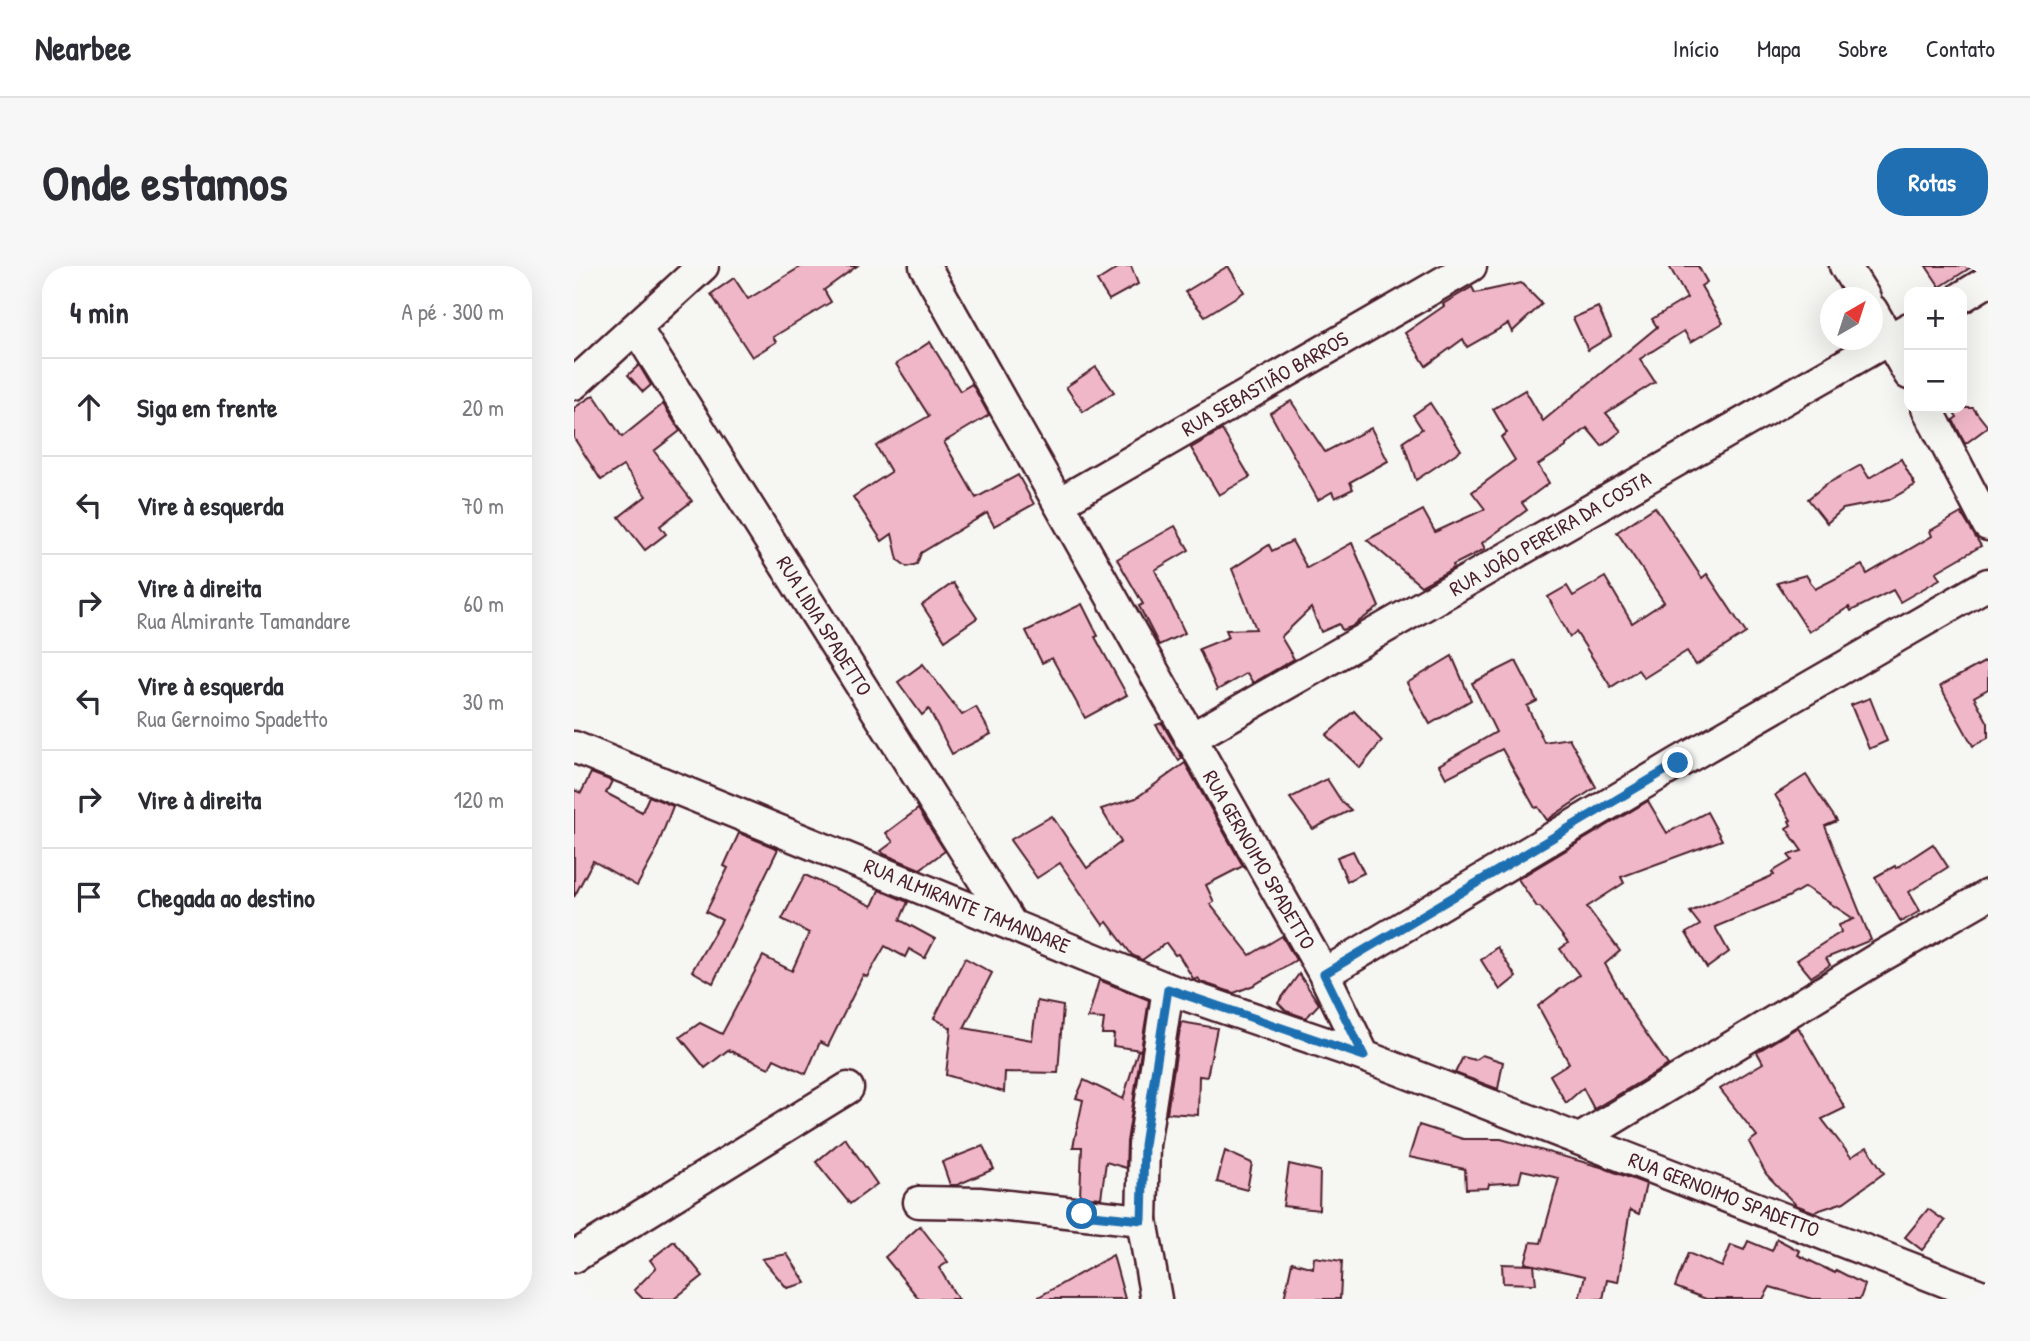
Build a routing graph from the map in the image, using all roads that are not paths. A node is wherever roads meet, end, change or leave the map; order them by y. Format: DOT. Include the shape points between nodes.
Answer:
graph roads {
  1 [pos="703,266"];
  2 [pos="1471,266"];
  3 [pos="1845,266"];
  4 [pos="936,270"];
  5 [pos="1988,281"];
  6 [pos="1858,287"];
  7 [pos="1967,293"];
  8 [pos="1883,319"];
  9 [pos="636,328"];
  10 [pos="1900,334"];
  11 [pos="1904,352"];
  12 [pos="574,384"];
  13 [pos="1930,413"];
  14 [pos="1059,503"];
  15 [pos="1988,525"];
  16 [pos="1988,584"];
  17 [pos="1190,739"];
  18 [pos="574,747"];
  19 [pos="1988,895"];
  20 [pos="1011,924"];
  21 [pos="1324,974"];
  22 [pos="1168,989"];
  23 [pos="1364,1056"];
  24 [pos="848,1088"];
  25 [pos="1580,1139"];
  26 [pos="919,1202"];
  27 [pos="1142,1220"];
  28 [pos="574,1257"];
  29 [pos="1988,1298"];
  30 [pos="1156,1299"];
  1 -- 9 [label="street"];
  2 -- 14 [label="street, RUA SEBASTIÃO BARROS"];
  3 -- 6 [label="street"];
  4 -- 14 [label="street, RUA GERNOIMO SPADETTO"];
  5 -- 7 [label="street"];
  8 -- 10 [label="street"];
  9 -- 12 [label="street"];
  9 -- 20 [label="street, RUA LIDIA SPADETTO"];
  10 -- 11 [label="street"];
  10 -- 17 [label="street, RUA JOÃO PEREIRA DA COSTA"];
  13 -- 15 [label="street"];
  14 -- 17 [label="street, RUA GERNOIMO SPADETTO"];
  16 -- 21 [label="street"];
  17 -- 21 [label="street, RUA GERNOIMO SPADETTO"];
  18 -- 20 [label="street, RUA ALMIRANTE TAMANDARE"];
  19 -- 25 [label="street"];
  20 -- 22 [label="street, RUA ALMIRANTE TAMANDARE"];
  21 -- 23 [label="street, RUA GERNOIMO SPADETTO"];
  22 -- 23 [label="street, RUA ALMIRANTE TAMANDARE"];
  22 -- 27 [label="street" via="1144,1145"];
  23 -- 25 [label="street, RUA GERNOIMO SPADETTO"];
  24 -- 28 [label="street"];
  25 -- 29 [label="street, RUA GERNOIMO SPADETTO"];
  26 -- 27 [label="street" via="1032,1207"];
  27 -- 30 [label="street"];
}
